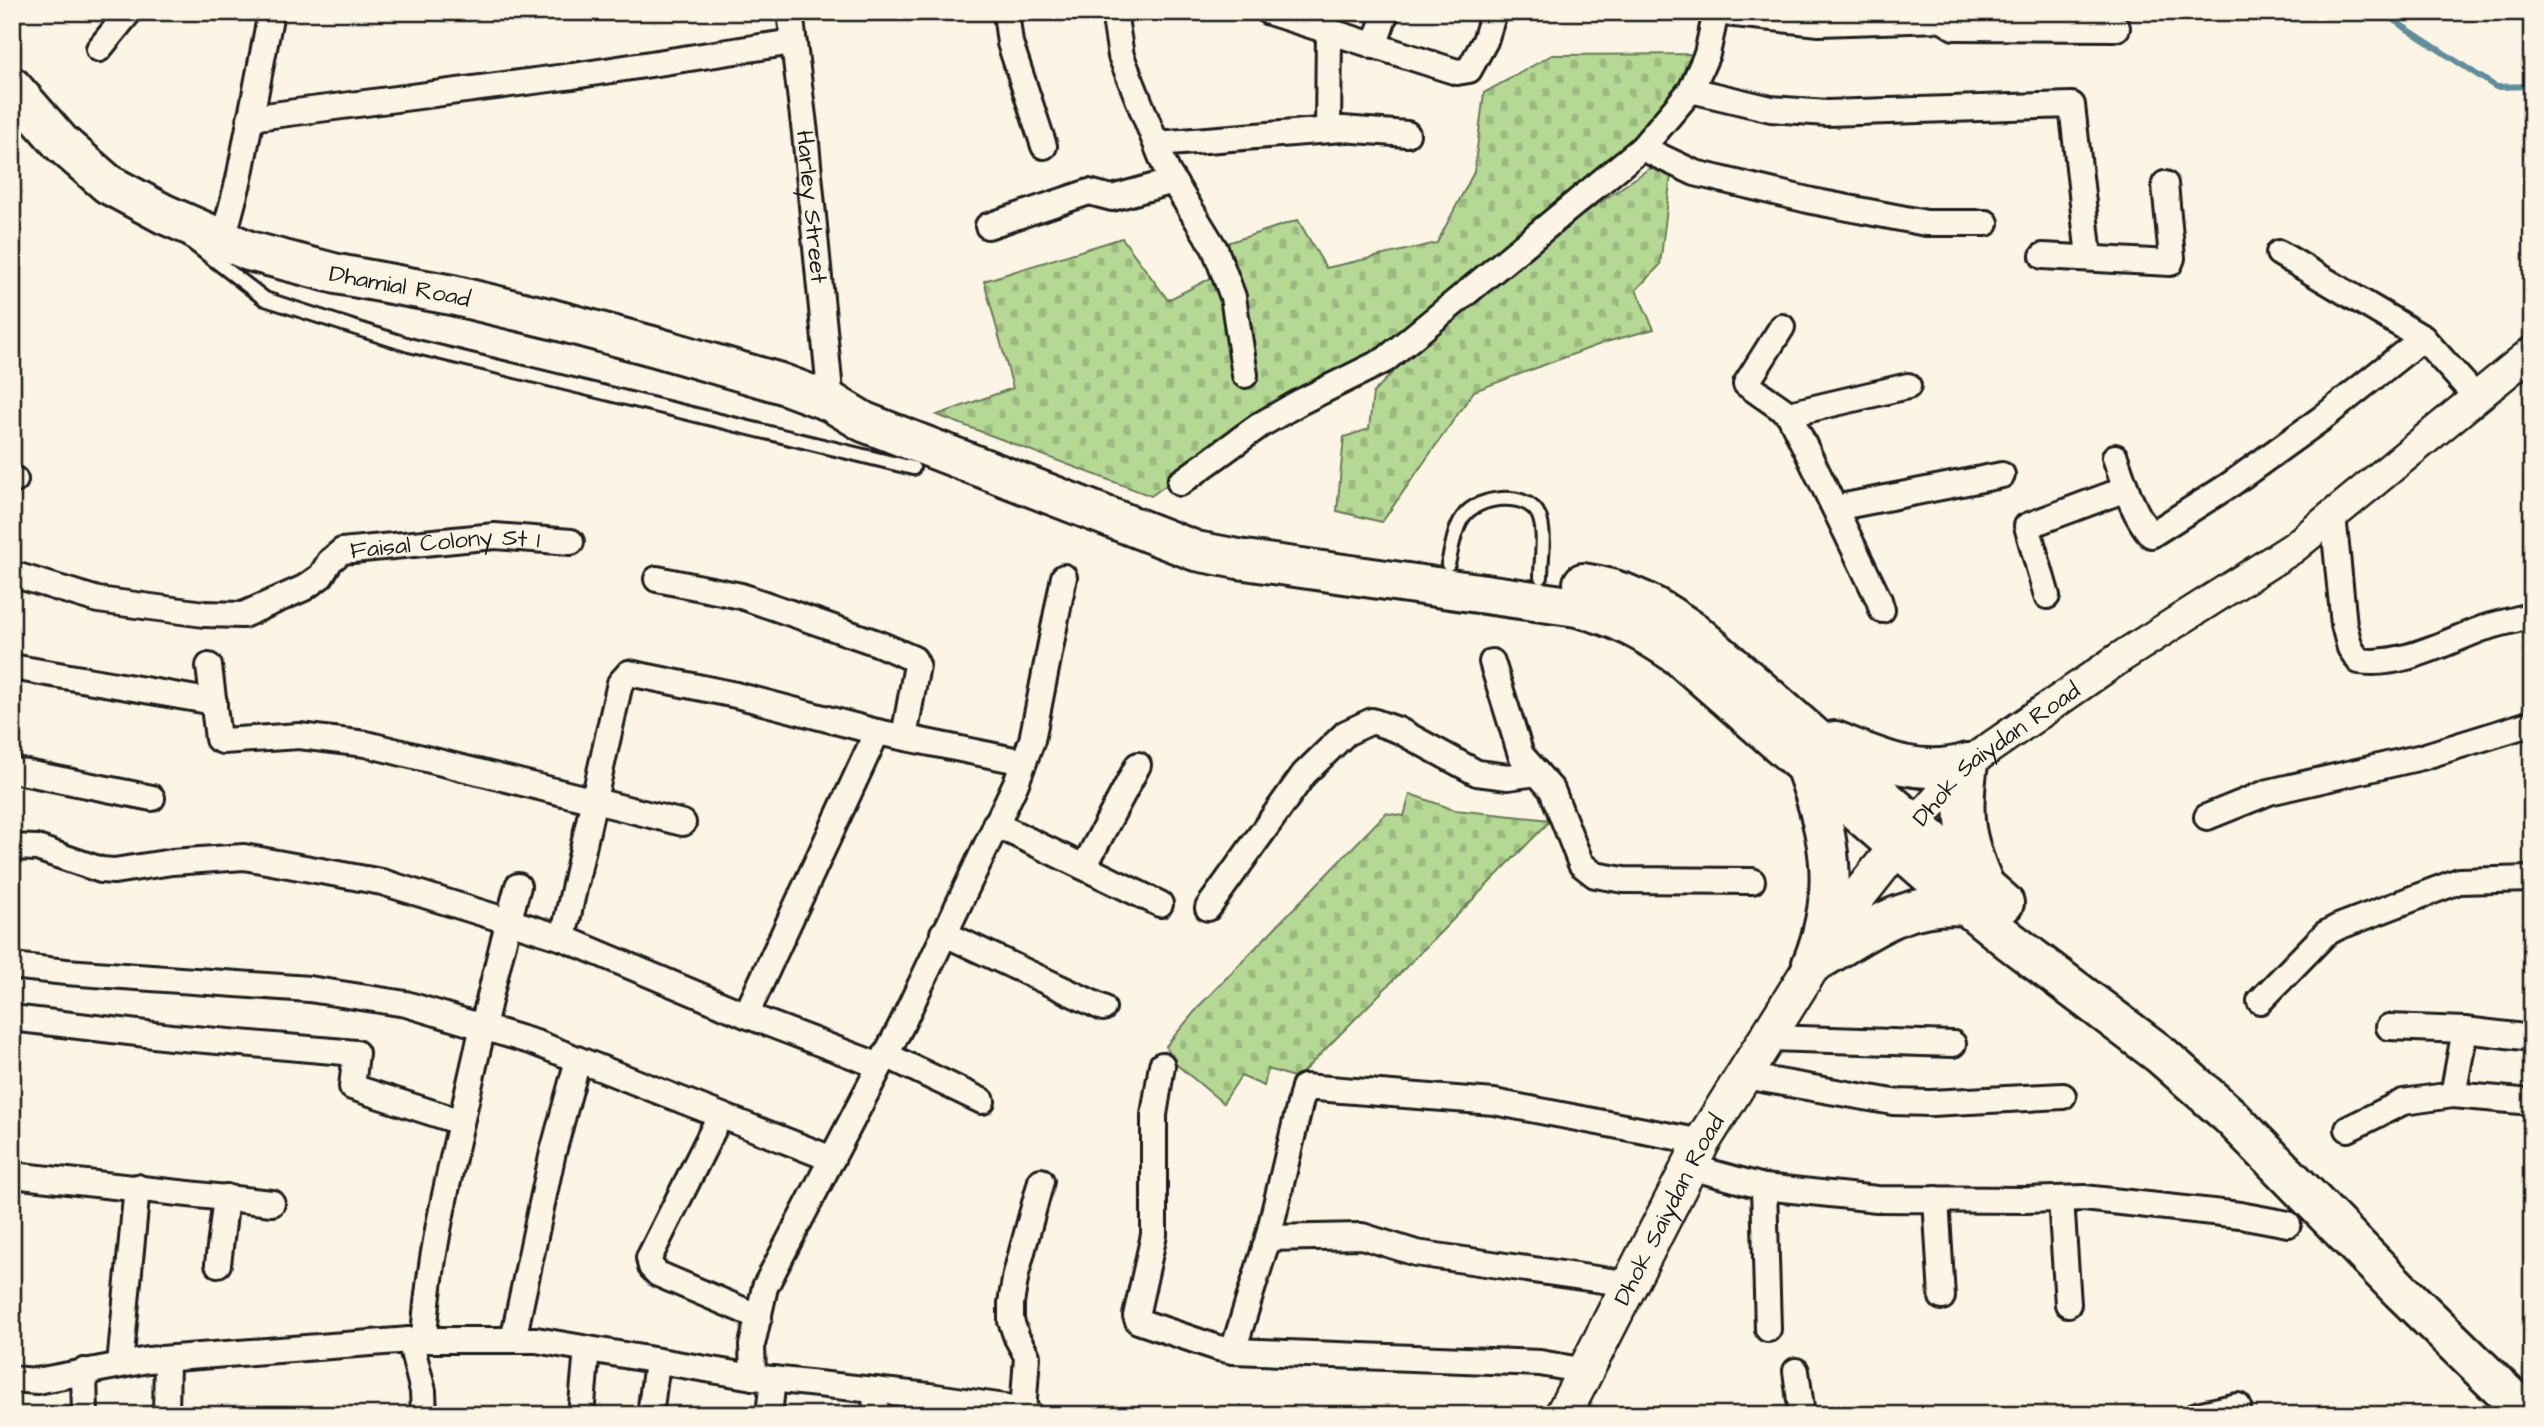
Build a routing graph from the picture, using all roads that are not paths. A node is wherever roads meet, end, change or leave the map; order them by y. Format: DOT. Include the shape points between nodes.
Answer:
graph roads {
  1 [pos="129,12"];
  2 [pos="271,12"];
  3 [pos="790,12"];
  4 [pos="1006,12"];
  5 [pos="1114,12"];
  6 [pos="1269,12"];
  7 [pos="1386,12"];
  8 [pos="1497,12"];
  9 [pos="1716,12"];
  10 [pos="2117,28"];
  11 [pos="1329,31"];
  12 [pos="793,42"];
  13 [pos="1374,46"];
  14 [pos="99,49"];
  15 [pos="12,88"];
  16 [pos="1692,90"];
  17 [pos="250,118"];
  18 [pos="1328,130"];
  19 [pos="1407,134"];
  20 [pos="1157,144"];
  21 [pos="1044,146"];
  22 [pos="1642,148"];
  23 [pos="1171,178"];
  24 [pos="2165,184"];
  25 [pos="164,214"];
  26 [pos="1986,223"];
  27 [pos="988,226"];
  28 [pos="223,239"];
  29 [pos="2279,253"];
  30 [pos="2043,256"];
  31 [pos="2089,257"];
  32 [pos="1782,327"];
  33 [pos="2423,338"];
  34 [pos="2528,363"];
  35 [pos="1245,375"];
  36 [pos="1908,386"];
  37 [pos="2477,398"];
  38 [pos="831,402"];
  39 [pos="1790,414"];
  40 [pos="2115,457"];
  41 [pos="914,468"];
  42 [pos="2002,475"];
  43 [pos="1180,483"];
  44 [pos="2126,489"];
  45 [pos="1835,508"];
  46 [pos="2333,516"];
  47 [pos="571,542"];
  48 [pos="12,574"];
  49 [pos="1463,574"];
  50 [pos="1064,577"];
  51 [pos="1541,577"];
  52 [pos="657,579"];
  53 [pos="2047,596"];
  54 [pos="1882,610"];
  55 [pos="2532,615"];
  56 [pos="1492,662"];
  57 [pos="209,666"];
  58 [pos="12,667"];
  59 [pos="214,702"];
  60 [pos="2532,723"];
  61 [pos="877,732"];
  62 [pos="904,737"];
  63 [pos="1806,748"];
  64 [pos="1024,762"];
  65 [pos="1968,763"];
  66 [pos="1138,765"];
  67 [pos="12,770"];
  68 [pos="1537,773"];
  69 [pos="152,798"];
  70 [pos="594,802"];
  71 [pos="2207,817"];
  72 [pos="684,823"];
  73 [pos="995,824"];
  74 [pos="1906,835"];
  75 [pos="12,847"];
  76 [pos="1084,867"];
  77 [pos="2532,879"];
  78 [pos="1752,881"];
  79 [pos="519,886"];
  80 [pos="1976,897"];
  81 [pos="1160,904"];
  82 [pos="1208,908"];
  83 [pos="509,920"];
  84 [pos="943,933"];
  85 [pos="564,938"];
  86 [pos="1812,964"];
  87 [pos="12,966"];
  88 [pos="2260,1000"];
  89 [pos="1102,1009"];
  90 [pos="746,1014"];
  91 [pos="12,1018"];
  92 [pos="482,1027"];
  93 [pos="2389,1027"];
  94 [pos="2465,1030"];
  95 [pos="1768,1038"];
  96 [pos="2532,1038"];
  97 [pos="1953,1044"];
  98 [pos="578,1060"];
  99 [pos="883,1060"];
  100 [pos="1162,1065"];
  101 [pos="1744,1076"];
  102 [pos="2453,1095"];
  103 [pos="2063,1096"];
  104 [pos="982,1101"];
  105 [pos="2532,1102"];
  106 [pos="720,1115"];
  107 [pos="461,1122"];
  108 [pos="2348,1129"];
  109 [pos="1696,1155"];
  110 [pos="832,1159"];
  111 [pos="12,1175"];
  112 [pos="1041,1181"];
  113 [pos="1764,1186"];
  114 [pos="138,1187"];
  115 [pos="226,1198"];
  116 [pos="1936,1199"];
  117 [pos="2061,1199"];
  118 [pos="272,1203"];
  119 [pos="2288,1224"];
  120 [pos="1268,1238"];
  121 [pos="218,1264"];
  122 [pos="1630,1283"];
  123 [pos="1942,1297"];
  124 [pos="2068,1304"];
  125 [pos="759,1317"];
  126 [pos="1768,1329"];
  127 [pos="417,1340"];
  128 [pos="513,1340"];
  129 [pos="587,1349"];
  130 [pos="1234,1351"];
  131 [pos="167,1359"];
  132 [pos="657,1362"];
  133 [pos="120,1365"];
  134 [pos="84,1371"];
  135 [pos="1587,1371"];
  136 [pos="1796,1371"];
  137 [pos="763,1378"];
  138 [pos="12,1379"];
  139 [pos="2532,1398"];
  140 [pos="876,1402"];
  141 [pos="2238,1406"];
  142 [pos="1027,1413"];
  143 [pos="85,1415"];
  144 [pos="166,1415"];
  145 [pos="424,1415"];
  146 [pos="581,1415"];
  147 [pos="650,1415"];
  148 [pos="769,1415"];
  149 [pos="1563,1415"];
  150 [pos="1802,1415"];
  151 [pos="2197,1415"];
  152 [pos="2528,1415"];
  1 -- 14 [label="street"];
  2 -- 17 [label="street"];
  3 -- 12 [label="street, Harley Street"];
  4 -- 21 [label="street" via="1010,43"];
  5 -- 20 [label="street" via="1121,56"];
  6 -- 11 [label="street"];
  7 -- 13 [label="street"];
  8 -- 13 [label="street" via="1469,69 1457,72"];
  9 -- 10 [label="street" via="1819,23 1941,19 1954,27"];
  9 -- 16 [label="street" via="1707,54"];
  11 -- 13 [label="street"];
  11 -- 18 [label="street"];
  12 -- 17 [label="street"];
  12 -- 38 [label="street, Harley Street"];
  15 -- 25 [label="main road, Dhamial Road" via="61,143 108,184"];
  16 -- 22 [label="street"];
  16 -- 31 [label="street" via="1771,109 1827,113 2071,105"];
  17 -- 28 [label="street"];
  18 -- 19 [label="street"];
  18 -- 20 [label="street"];
  20 -- 23 [label="street"];
  22 -- 26 [label="street" via="1695,173 1812,201 1926,223"];
  22 -- 43 [label="street" via="1385,360 1260,425"];
  23 -- 27 [label="street" via="1112,198 1089,192"];
  23 -- 35 [label="street" via="1215,249 1233,297"];
  24 -- 31 [label="street" via="2170,263"];
  25 -- 28 [label="main road, Dhamial Road"];
  25 -- 41 [label="lane" via="199,249 265,299 409,345"];
  28 -- 38 [label="main road, Dhamial Road" via="249,251 337,274 552,318"];
  29 -- 33 [label="street"];
  30 -- 31 [label="street"];
  32 -- 39 [label="street" via="1745,384"];
  33 -- 37 [label="street"];
  33 -- 44 [label="street" via="2321,419 2160,531 2151,535 2145,529"];
  34 -- 37 [label="street, Dhok Saiydan Road"];
  36 -- 39 [label="street"];
  37 -- 46 [label="street, Dhok Saiydan Road"];
  38 -- 49 [label="main road, Dhamial Road" via="864,422 1196,551 1238,559"];
  39 -- 45 [label="street"];
  40 -- 44 [label="street"];
  42 -- 45 [label="street"];
  44 -- 53 [label="street" via="2027,526"];
  45 -- 54 [label="street"];
  46 -- 55 [label="street" via="2344,625 2350,648 2360,661 2378,663 2406,657"];
  46 -- 65 [label="street, Dhok Saiydan Road" via="2293,548 2121,657"];
  47 -- 48 [label="street, Faisal Colony St 1" via="495,537 342,551 304,588 243,615 98,600"];
  49 -- 51 [label="main road"];
  49 -- 51 [label="lane" via="1458,526 1472,508 1499,500 1525,501 1540,518"];
  49 -- 63 [label="main road" via="1629,624"];
  50 -- 64 [label="street"];
  51 -- 63 [label="main road" via="1608,587 1662,610 1695,633"];
  52 -- 62 [label="street" via="741,596 914,659 917,665"];
  56 -- 68 [label="street" via="1521,755"];
  57 -- 59 [label="street"];
  58 -- 59 [label="street"];
  59 -- 70 [label="street" via="218,738 223,741 299,736 366,744"];
  60 -- 71 [label="street" via="2422,757 2269,792"];
  61 -- 62 [label="street"];
  61 -- 70 [label="street" via="629,673 620,683"];
  61 -- 90 [label="street"];
  62 -- 64 [label="street"];
  63 -- 65 [label="main road" via="1867,754 1905,766 1935,769"];
  63 -- 74 [label="main road"];
  63 -- 86 [label="main road" via="1829,851 1829,897"];
  64 -- 73 [label="street"];
  65 -- 74 [label="street, Dhok Saiydan Road"];
  65 -- 80 [label="main road" via="1964,805"];
  66 -- 76 [label="street"];
  67 -- 69 [label="street"];
  68 -- 78 [label="street" via="1552,790 1581,864 1595,876"];
  68 -- 82 [label="street" via="1508,777 1477,774 1398,730 1372,721 1346,733 1304,774"];
  70 -- 72 [label="street"];
  70 -- 85 [label="street"];
  73 -- 76 [label="street"];
  73 -- 84 [label="street"];
  74 -- 80 [label="main road"];
  74 -- 86 [label="main road, Dhok Saiydan Road" via="1847,910"];
  75 -- 83 [label="street" via="37,848 114,871 244,858 382,882"];
  76 -- 81 [label="street"];
  77 -- 88 [label="street" via="2459,881 2338,927 2325,934"];
  79 -- 83 [label="street"];
  80 -- 86 [label="main road" via="1903,912"];
  80 -- 139 [label="main road" via="2203,1065"];
  80 -- 152 [label="main road" via="2230,1116"];
  83 -- 85 [label="street"];
  83 -- 92 [label="street"];
  84 -- 89 [label="street"];
  84 -- 99 [label="street"];
  85 -- 90 [label="street"];
  86 -- 95 [label="main road, Dhok Saiydan Road"];
  87 -- 92 [label="street" via="309,989 407,1004"];
  90 -- 99 [label="street"];
  91 -- 107 [label="street" via="356,1053 352,1087"];
  92 -- 98 [label="street"];
  92 -- 107 [label="street"];
  93 -- 94 [label="street"];
  94 -- 96 [label="street"];
  94 -- 102 [label="street"];
  95 -- 97 [label="street"];
  95 -- 101 [label="main road, Dhok Saiydan Road"];
  98 -- 106 [label="street"];
  98 -- 128 [label="street" via="553,1152"];
  99 -- 104 [label="street"];
  99 -- 110 [label="street"];
  100 -- 130 [label="street" via="1154,1115 1154,1235 1136,1316 1138,1321"];
  101 -- 103 [label="street" via="1893,1102"];
  101 -- 109 [label="main road, Dhok Saiydan Road"];
  102 -- 105 [label="street"];
  102 -- 108 [label="street" via="2403,1102"];
  106 -- 110 [label="street"];
  106 -- 125 [label="street" via="649,1258 658,1274"];
  107 -- 127 [label="street"];
  109 -- 113 [label="street"];
  109 -- 120 [label="street" via="1494,1102 1304,1087"];
  109 -- 122 [label="main road, Dhok Saiydan Road"];
  110 -- 125 [label="street" via="765,1287"];
  111 -- 114 [label="street"];
  112 -- 142 [label="street" via="1011,1304 1011,1321 1027,1356"];
  113 -- 116 [label="street" via="1877,1199"];
  113 -- 126 [label="street"];
  114 -- 115 [label="street"];
  114 -- 133 [label="street"];
  115 -- 118 [label="street"];
  115 -- 121 [label="street"];
  116 -- 117 [label="street"];
  116 -- 123 [label="street"];
  117 -- 119 [label="street" via="2240,1215"];
  117 -- 124 [label="street"];
  120 -- 122 [label="street" via="1362,1236 1416,1252"];
  120 -- 130 [label="street"];
  122 -- 135 [label="main road, Dhok Saiydan Road"];
  125 -- 137 [label="street" via="752,1345"];
  127 -- 128 [label="street"];
  127 -- 131 [label="street"];
  127 -- 145 [label="street"];
  128 -- 129 [label="street"];
  129 -- 132 [label="street"];
  129 -- 146 [label="street"];
  130 -- 135 [label="street" via="1540,1363"];
  131 -- 133 [label="street"];
  131 -- 144 [label="street"];
  132 -- 137 [label="street"];
  132 -- 147 [label="street"];
  133 -- 134 [label="street"];
  134 -- 138 [label="street" via="37,1381"];
  134 -- 143 [label="street"];
  135 -- 149 [label="main road, Dhok Saiydan Road"];
  136 -- 150 [label="street"];
  137 -- 140 [label="street"];
  137 -- 148 [label="street"];
  140 -- 142 [label="street" via="1012,1408"];
  141 -- 151 [label="street"];
}
